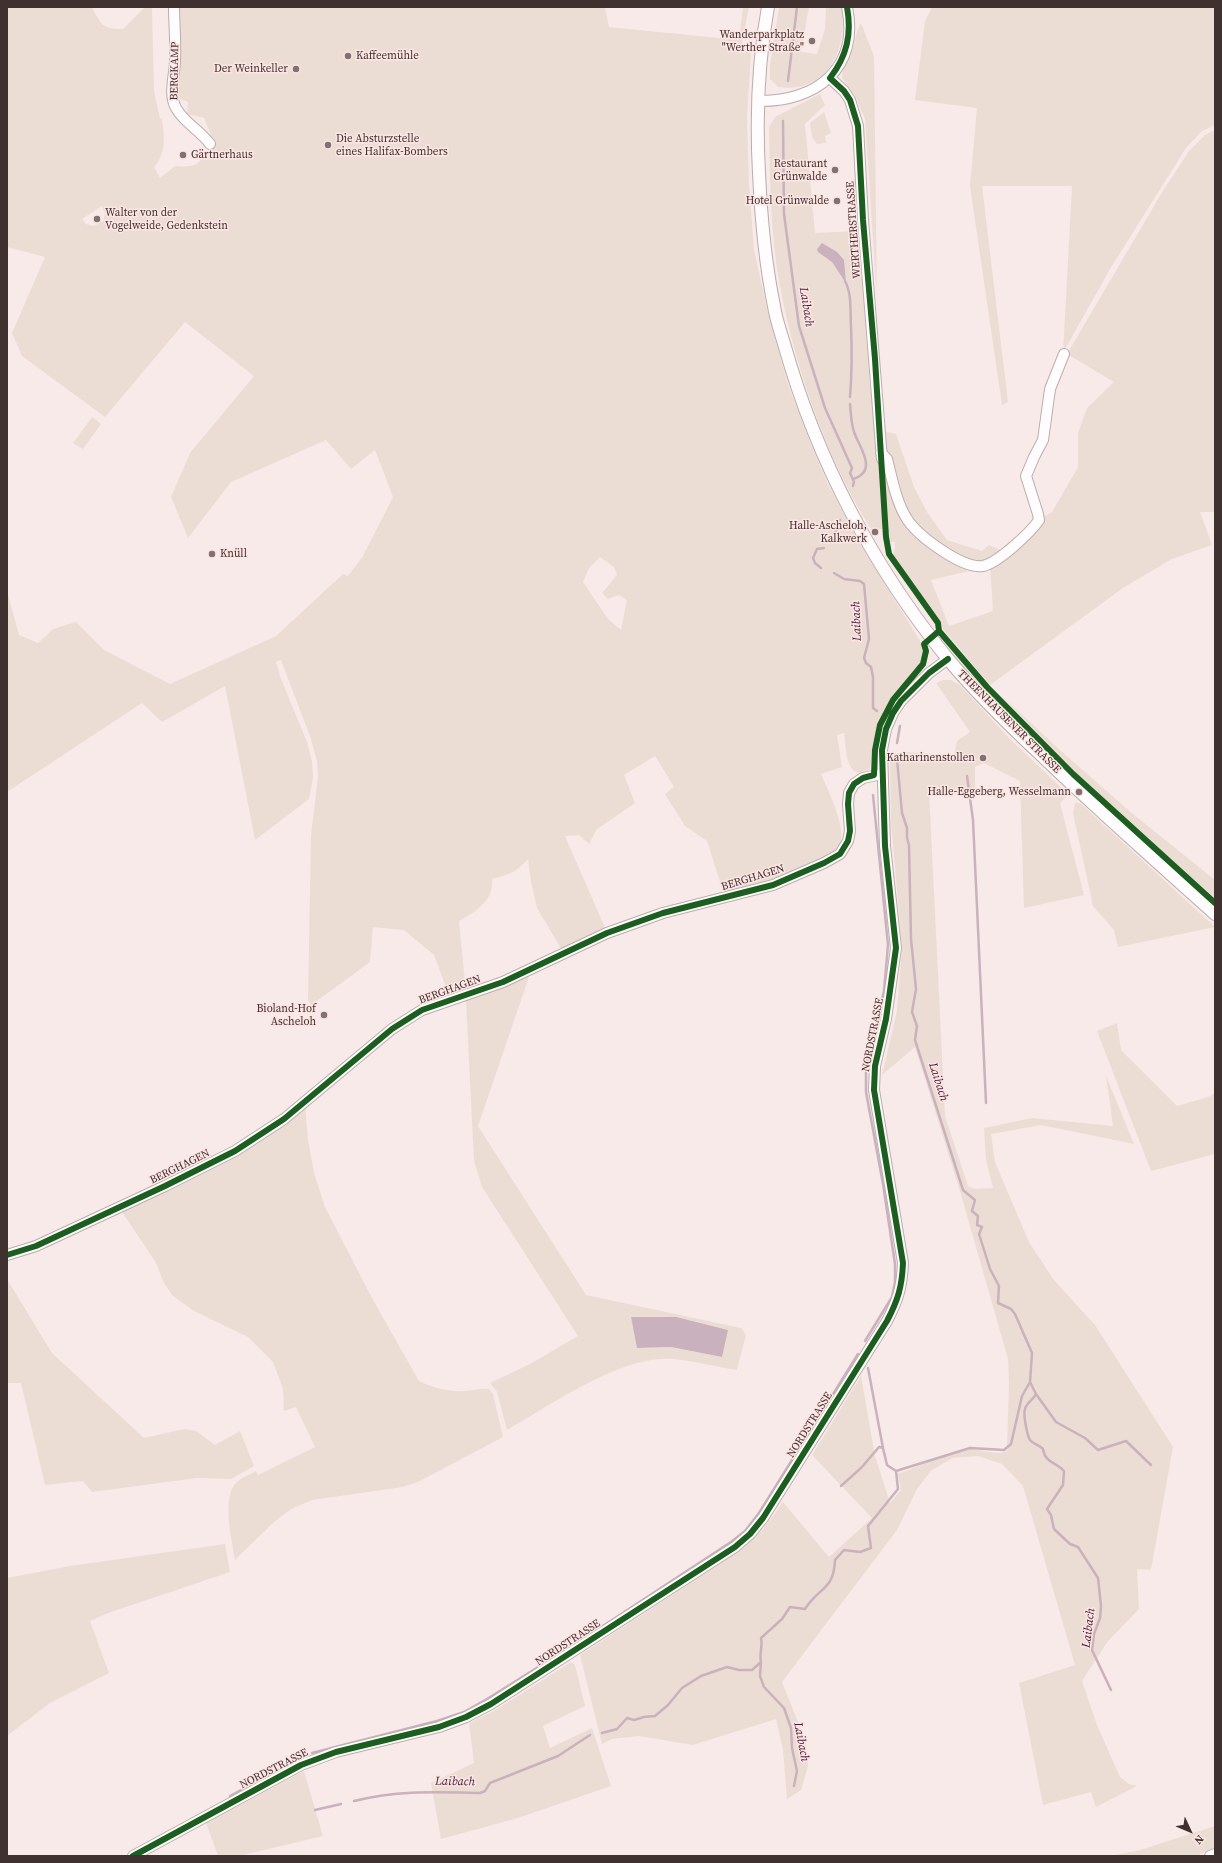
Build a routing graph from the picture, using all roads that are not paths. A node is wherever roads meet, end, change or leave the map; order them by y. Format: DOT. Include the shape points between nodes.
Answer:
graph roads {
  1 [pos="174,7"];
  2 [pos="768,7"];
  3 [pos="847,7"];
  4 [pos="830,78"];
  5 [pos="758,101"];
  6 [pos="210,144"];
  7 [pos="1064,354"];
  8 [pos="881,453"];
  9 [pos="882,465"];
  10 [pos="948,659"];
  11 [pos="882,774"];
  12 [pos="1215,914"];
  13 [pos="7,1255"];
  14 [pos="1215,1854"];
  15 [pos="134,1856"];
  16 [pos="1210,1856"];
  1 -- 6 [label="street, BERGKAMP" via="174,104 182,116 200,131"];
  2 -- 5 [label="main road, THEENHAUSENER STRASSE"];
  3 -- 4 [label="street" via="850,36 846,52"];
  4 -- 5 [label="street" via="809,93 797,97"];
  4 -- 8 [label="street, WERTHERSTRASSE" via="850,100 858,126 862,220"];
  5 -- 10 [label="main road, THEENHAUSENER STRASSE" via="758,158 766,261 774,308 793,377 833,478 875,556 905,602"];
  7 -- 8 [label="street, WERTHERSTRASSE" via="1050,389 1043,440 1026,476 1039,520 1022,539 991,563 975,566 950,556 914,528 902,510 887,459"];
  8 -- 9 [label="street, WERTHERSTRASSE"];
  10 -- 11 [label="street, NORDSTRASSE" via="929,673 901,701 893,713 886,729 882,750"];
  10 -- 12 [label="main road, THEENHAUSENER STRASSE" via="994,709 1079,792"];
  11 -- 13 [label="street, BERGHAGEN" via="863,778 854,784 849,793 848,841 840,854 824,863 773,885 663,913 607,933 504,982 422,1010 392,1029 284,1119 235,1151 36,1246"];
  11 -- 15 [label="street, NORDSTRASSE" via="885,846 896,948 886,1019 875,1066 874,1090 902,1263 902,1282 898,1299 887,1321 763,1518 735,1547 491,1704 439,1727 313,1760"];
  14 -- 16 [label="street"];
}
